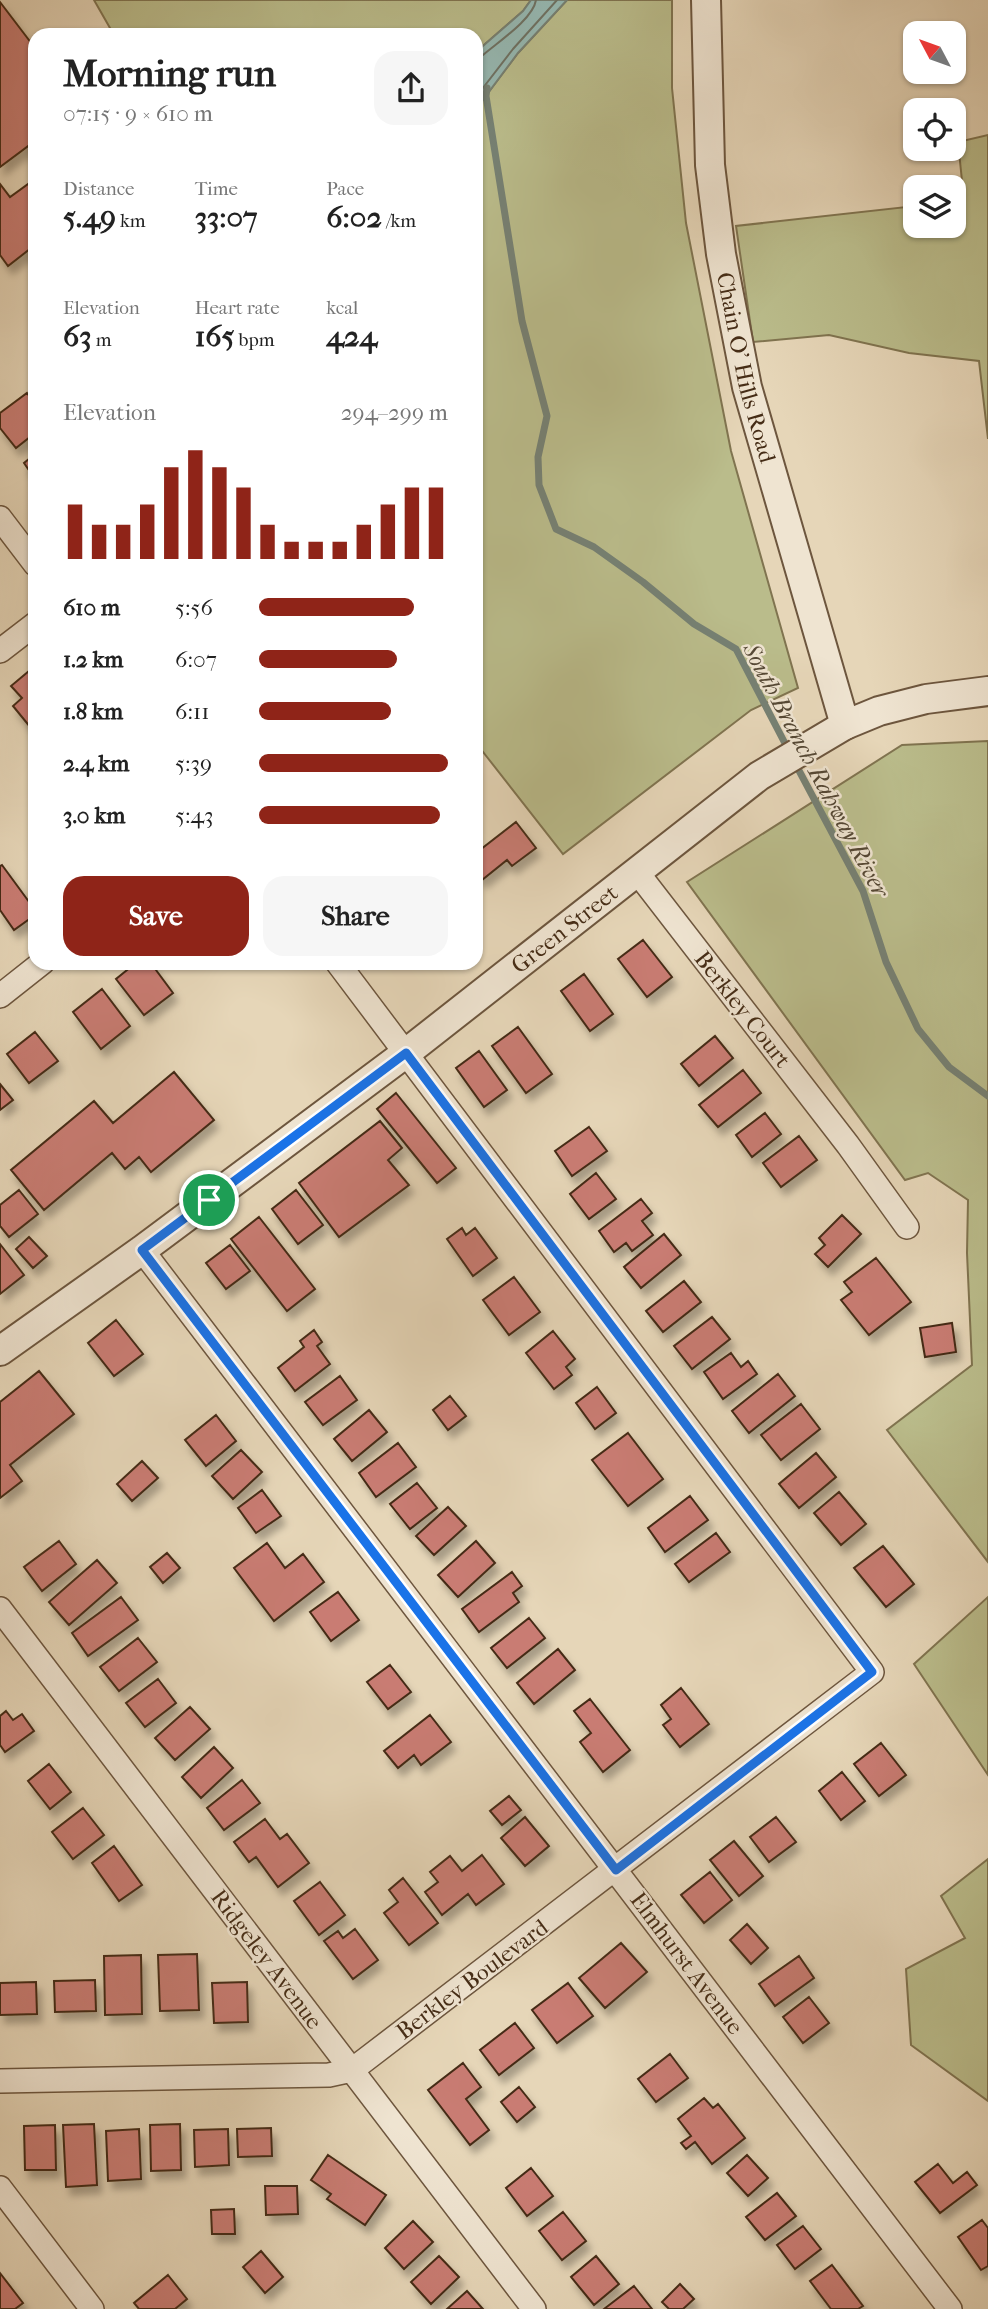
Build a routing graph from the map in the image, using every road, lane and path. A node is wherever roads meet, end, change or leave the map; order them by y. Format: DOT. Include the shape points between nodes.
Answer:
graph roads {
  1 [pos="706,0"];
  2 [pos="0,518"];
  3 [pos="28,556"];
  4 [pos="28,629"];
  5 [pos="0,651"];
  6 [pos="988,691"];
  7 [pos="845,725"];
  8 [pos="637,872"];
  9 [pos="33,970"];
  10 [pos="343,970"];
  11 [pos="0,996"];
  12 [pos="406,1053"];
  13 [pos="907,1227"];
  14 [pos="142,1250"];
  15 [pos="0,1351"];
  16 [pos="0,1609"];
  17 [pos="616,1870"];
  18 [pos="352,2070"];
  19 [pos="0,2081"];
  20 [pos="0,2188"];
  21 [pos="92,2309"];
  22 [pos="534,2309"];
  23 [pos="950,2309"];
  1 -- 7 [label="street, Chain O' Hills Road" via="710,165 739,348"];
  2 -- 3 [label="street"];
  4 -- 5 [label="street"];
  6 -- 7 [label="street, Green Street" via="926,699"];
  7 -- 8 [label="street, Green Street" via="760,776"];
  8 -- 12 [label="street, Green Street"];
  8 -- 13 [label="street, Berkley Court"];
  9 -- 11 [label="street"];
  10 -- 12 [label="street"];
  12 -- 14 [label="street, Green Street"];
  12 -- 17 [label="street, Berkley Boulevard" via="872,1672"];
  14 -- 15 [label="street, Green Street"];
  14 -- 17 [label="street, Elmhurst Avenue"];
  16 -- 18 [label="street, Ridgeley Avenue"];
  17 -- 18 [label="street, Berkley Boulevard"];
  17 -- 23 [label="street, Elmhurst Avenue"];
  18 -- 19 [label="street, Berkley Boulevard" via="329,2076"];
  18 -- 22 [label="street, Ridgeley Avenue"];
  20 -- 21 [label="street"];
}
